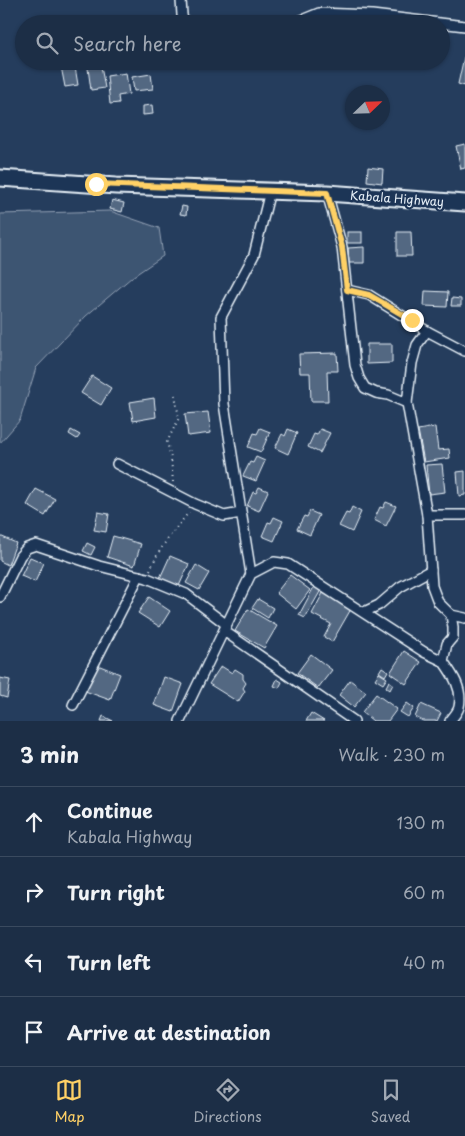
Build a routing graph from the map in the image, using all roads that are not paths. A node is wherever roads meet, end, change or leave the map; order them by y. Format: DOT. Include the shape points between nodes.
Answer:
graph roads {
  1 [pos="181,0"];
  2 [pos="182,15"];
  3 [pos="314,15"];
  4 [pos="372,15"];
  5 [pos="450,24"];
  6 [pos="465,26"];
  7 [pos="0,178"];
  8 [pos="270,191"];
  9 [pos="327,193"];
  10 [pos="465,203"];
  11 [pos="347,290"];
  12 [pos="427,331"];
  13 [pos="465,351"];
  14 [pos="407,403"];
  15 [pos="117,464"];
  16 [pos="241,513"];
  17 [pos="427,514"];
  18 [pos="465,515"];
  19 [pos="431,570"];
  20 [pos="251,574"];
  21 [pos="143,577"];
  22 [pos="0,597"];
  23 [pos="364,612"];
  24 [pos="451,615"];
  25 [pos="465,618"];
  26 [pos="226,628"];
  27 [pos="443,661"];
  28 [pos="73,705"];
  29 [pos="180,721"];
  30 [pos="354,721"];
  31 [pos="450,721"];
  1 -- 2 [label="street"];
  3 -- 4 [label="street"];
  5 -- 6 [label="street"];
  7 -- 8 [label="main road, Kabala Highway"];
  8 -- 9 [label="main road, Kabala Highway"];
  8 -- 16 [label="street" via="254,255 221,317 224,404"];
  9 -- 10 [label="main road, Kabala Highway"];
  9 -- 11 [label="street" via="342,247"];
  11 -- 12 [label="street" via="369,295"];
  11 -- 14 [label="street" via="358,378 365,388 376,394"];
  12 -- 13 [label="street"];
  12 -- 14 [label="street" via="417,345"];
  14 -- 17 [label="street"];
  15 -- 16 [label="street" via="224,516"];
  16 -- 20 [label="street"];
  17 -- 18 [label="street"];
  17 -- 19 [label="street"];
  19 -- 23 [label="street"];
  19 -- 24 [label="street" via="438,602"];
  20 -- 23 [label="street" via="274,562 288,564"];
  20 -- 26 [label="street"];
  21 -- 22 [label="street" via="36,545 27,548 20,556"];
  21 -- 26 [label="street" via="186,594"];
  21 -- 28 [label="street"];
  23 -- 27 [label="street"];
  24 -- 25 [label="street"];
  24 -- 27 [label="street" via="453,637"];
  26 -- 29 [label="street"];
  26 -- 30 [label="street"];
  27 -- 31 [label="street" via="455,678 459,692 459,708"];
}
